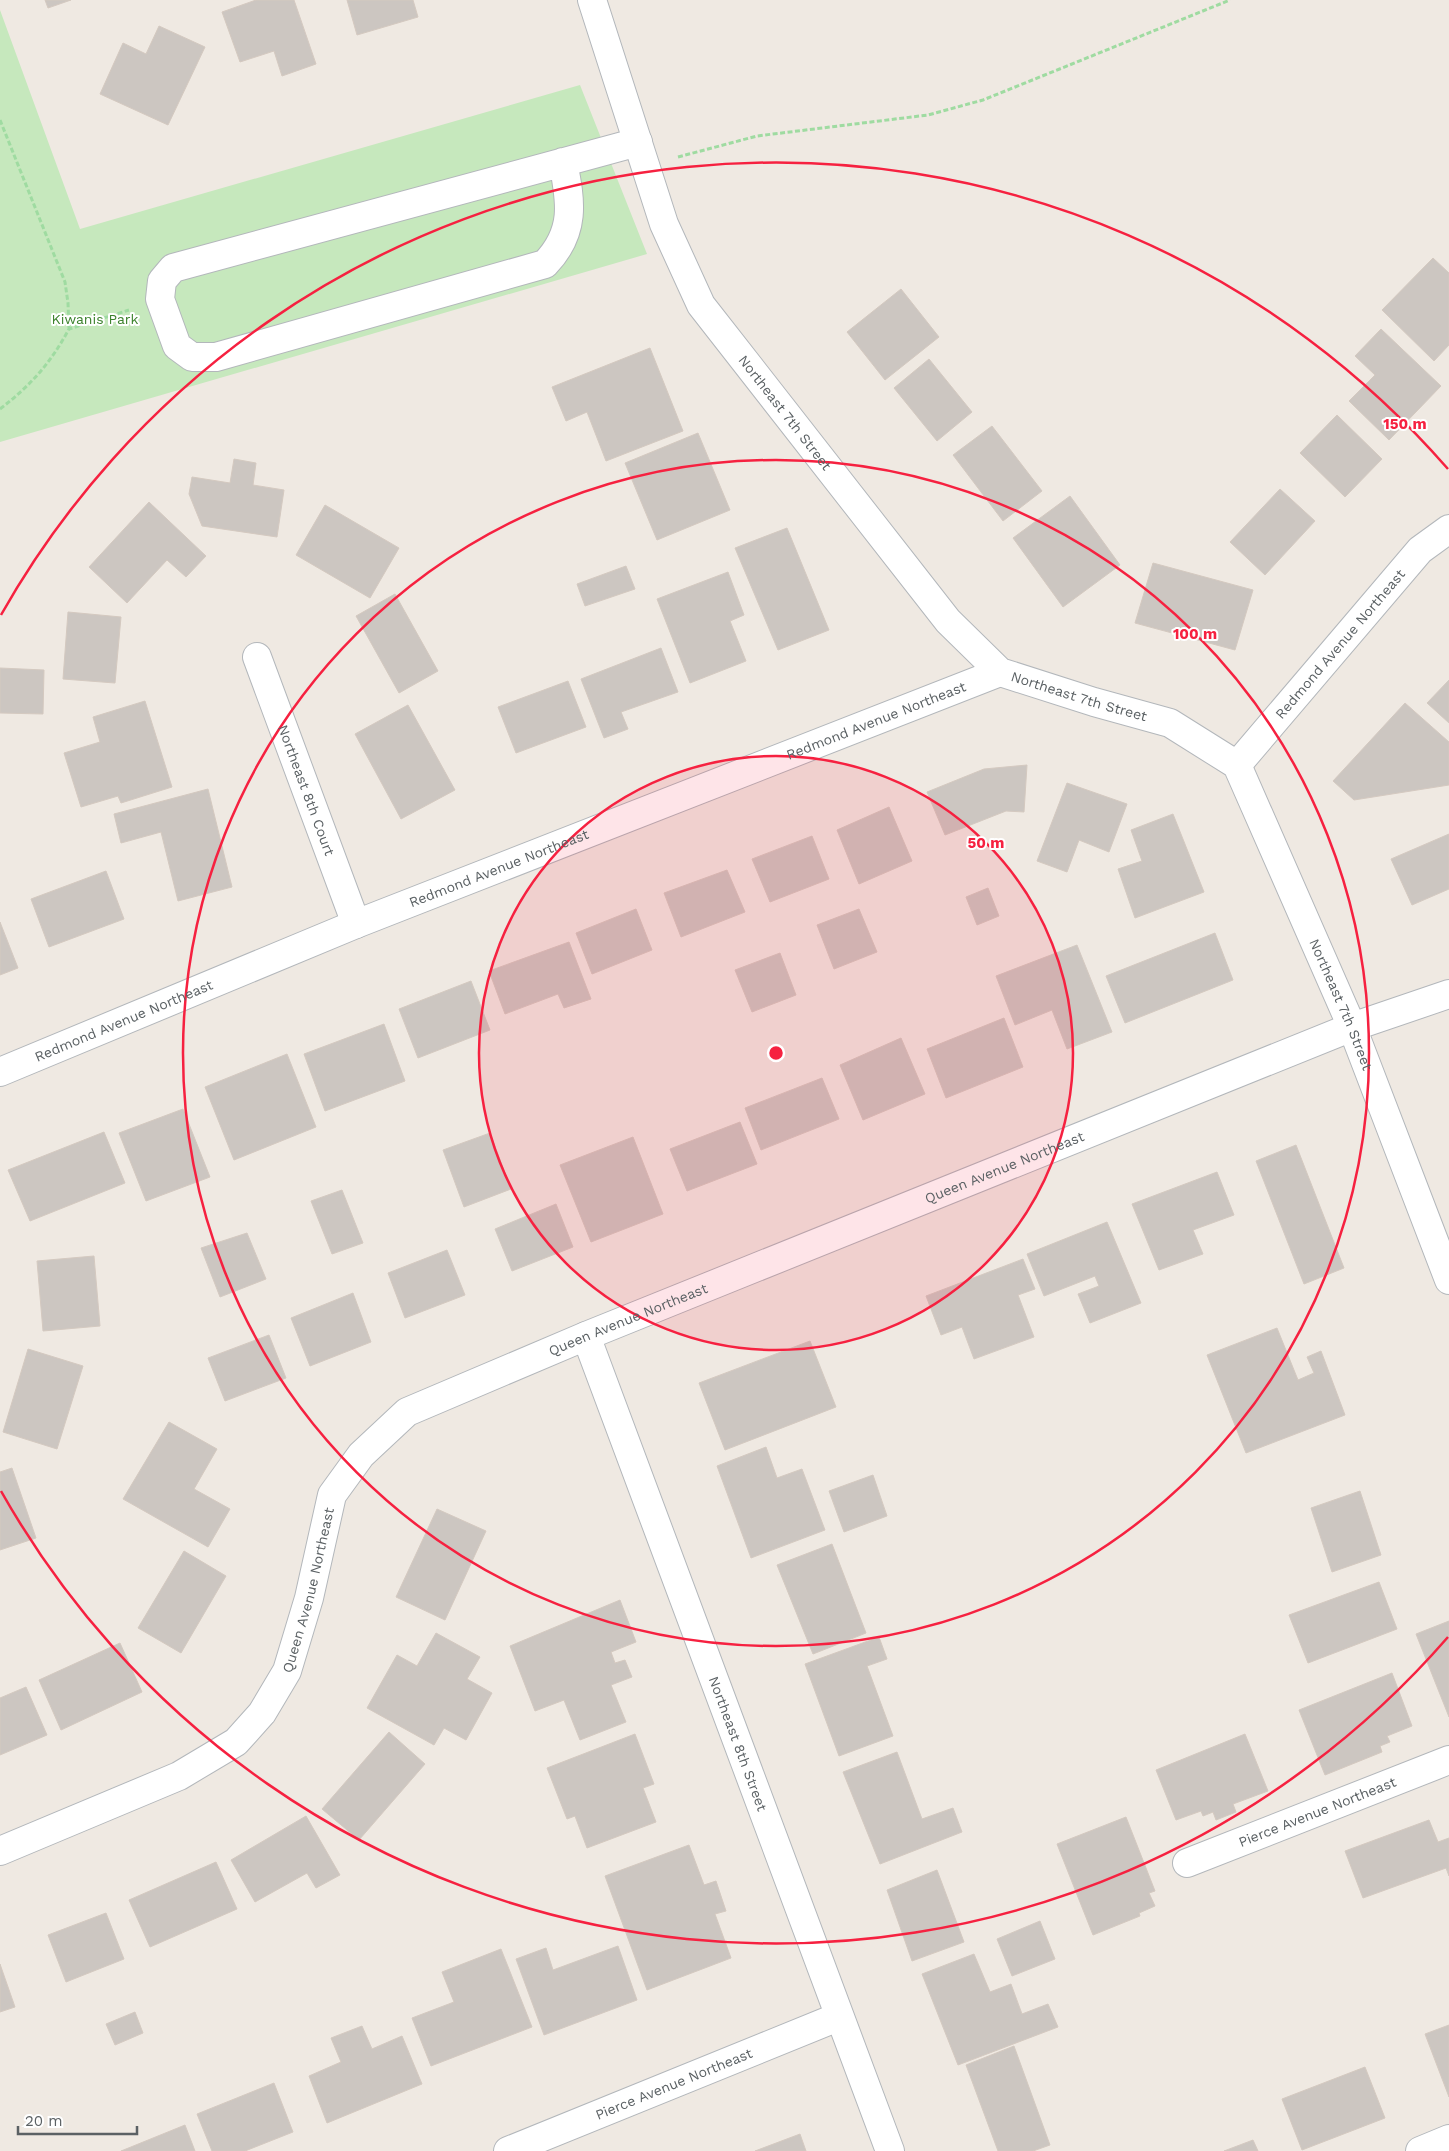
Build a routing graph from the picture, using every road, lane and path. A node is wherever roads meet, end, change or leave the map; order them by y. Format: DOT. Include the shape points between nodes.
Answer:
graph roads {
  1 [pos="592,0"];
  2 [pos="1230,0"];
  3 [pos="0,120"];
  4 [pos="642,154"];
  5 [pos="564,162"];
  6 [pos="160,299"];
  7 [pos="69,329"];
  8 [pos="0,409"];
  9 [pos="1449,529"];
  10 [pos="257,657"];
  11 [pos="1000,672"];
  12 [pos="1237,765"];
  13 [pos="356,924"];
  14 [pos="1449,994"];
  15 [pos="1352,1027"];
  16 [pos="0,1072"];
  17 [pos="1449,1280"];
  18 [pos="586,1336"];
  19 [pos="1449,1760"];
  20 [pos="0,1851"];
  21 [pos="1187,1863"];
  22 [pos="838,2016"];
  23 [pos="1449,2140"];
  24 [pos="508,2151"];
  25 [pos="890,2151"];
  26 [pos="1420,2151"];
  1 -- 4 [label="street, Northeast 7th Street"];
  2 -- 4 [label="path" via="974,102 928,115"];
  3 -- 7 [label="path" via="65,282"];
  4 -- 5 [label="street"];
  4 -- 11 [label="street, Northeast 7th Street" via="664,224 701,306 948,622"];
  5 -- 6 [label="street" via="174,268 162,281"];
  5 -- 6 [label="street" via="570,219 557,252 545,264 216,356 192,357 177,346"];
  6 -- 7 [label="path"];
  7 -- 8 [label="path" via="56,353 25,390"];
  9 -- 12 [label="street, Redmond Avenue Northeast" via="1420,550"];
  10 -- 13 [label="street, Northeast 8th Court"];
  11 -- 12 [label="street, Northeast 7th Street" via="1170,723"];
  11 -- 13 [label="street, Redmond Avenue Northeast"];
  12 -- 15 [label="street, Northeast 7th Street"];
  13 -- 16 [label="street, Redmond Avenue Northeast"];
  14 -- 15 [label="street, Queen Avenue Northeast"];
  15 -- 17 [label="street, Northeast 7th Street"];
  15 -- 18 [label="street, Queen Avenue Northeast"];
  18 -- 20 [label="street, Queen Avenue Northeast" via="407,1412 361,1454 332,1495 309,1598 287,1671 262,1713 236,1742 179,1776"];
  18 -- 22 [label="street, Northeast 8th Street"];
  19 -- 21 [label="street, Pierce Avenue Northeast"];
  22 -- 24 [label="street, Pierce Avenue Northeast"];
  22 -- 25 [label="street, Northeast 8th Street"];
  23 -- 26 [label="street"];
}
